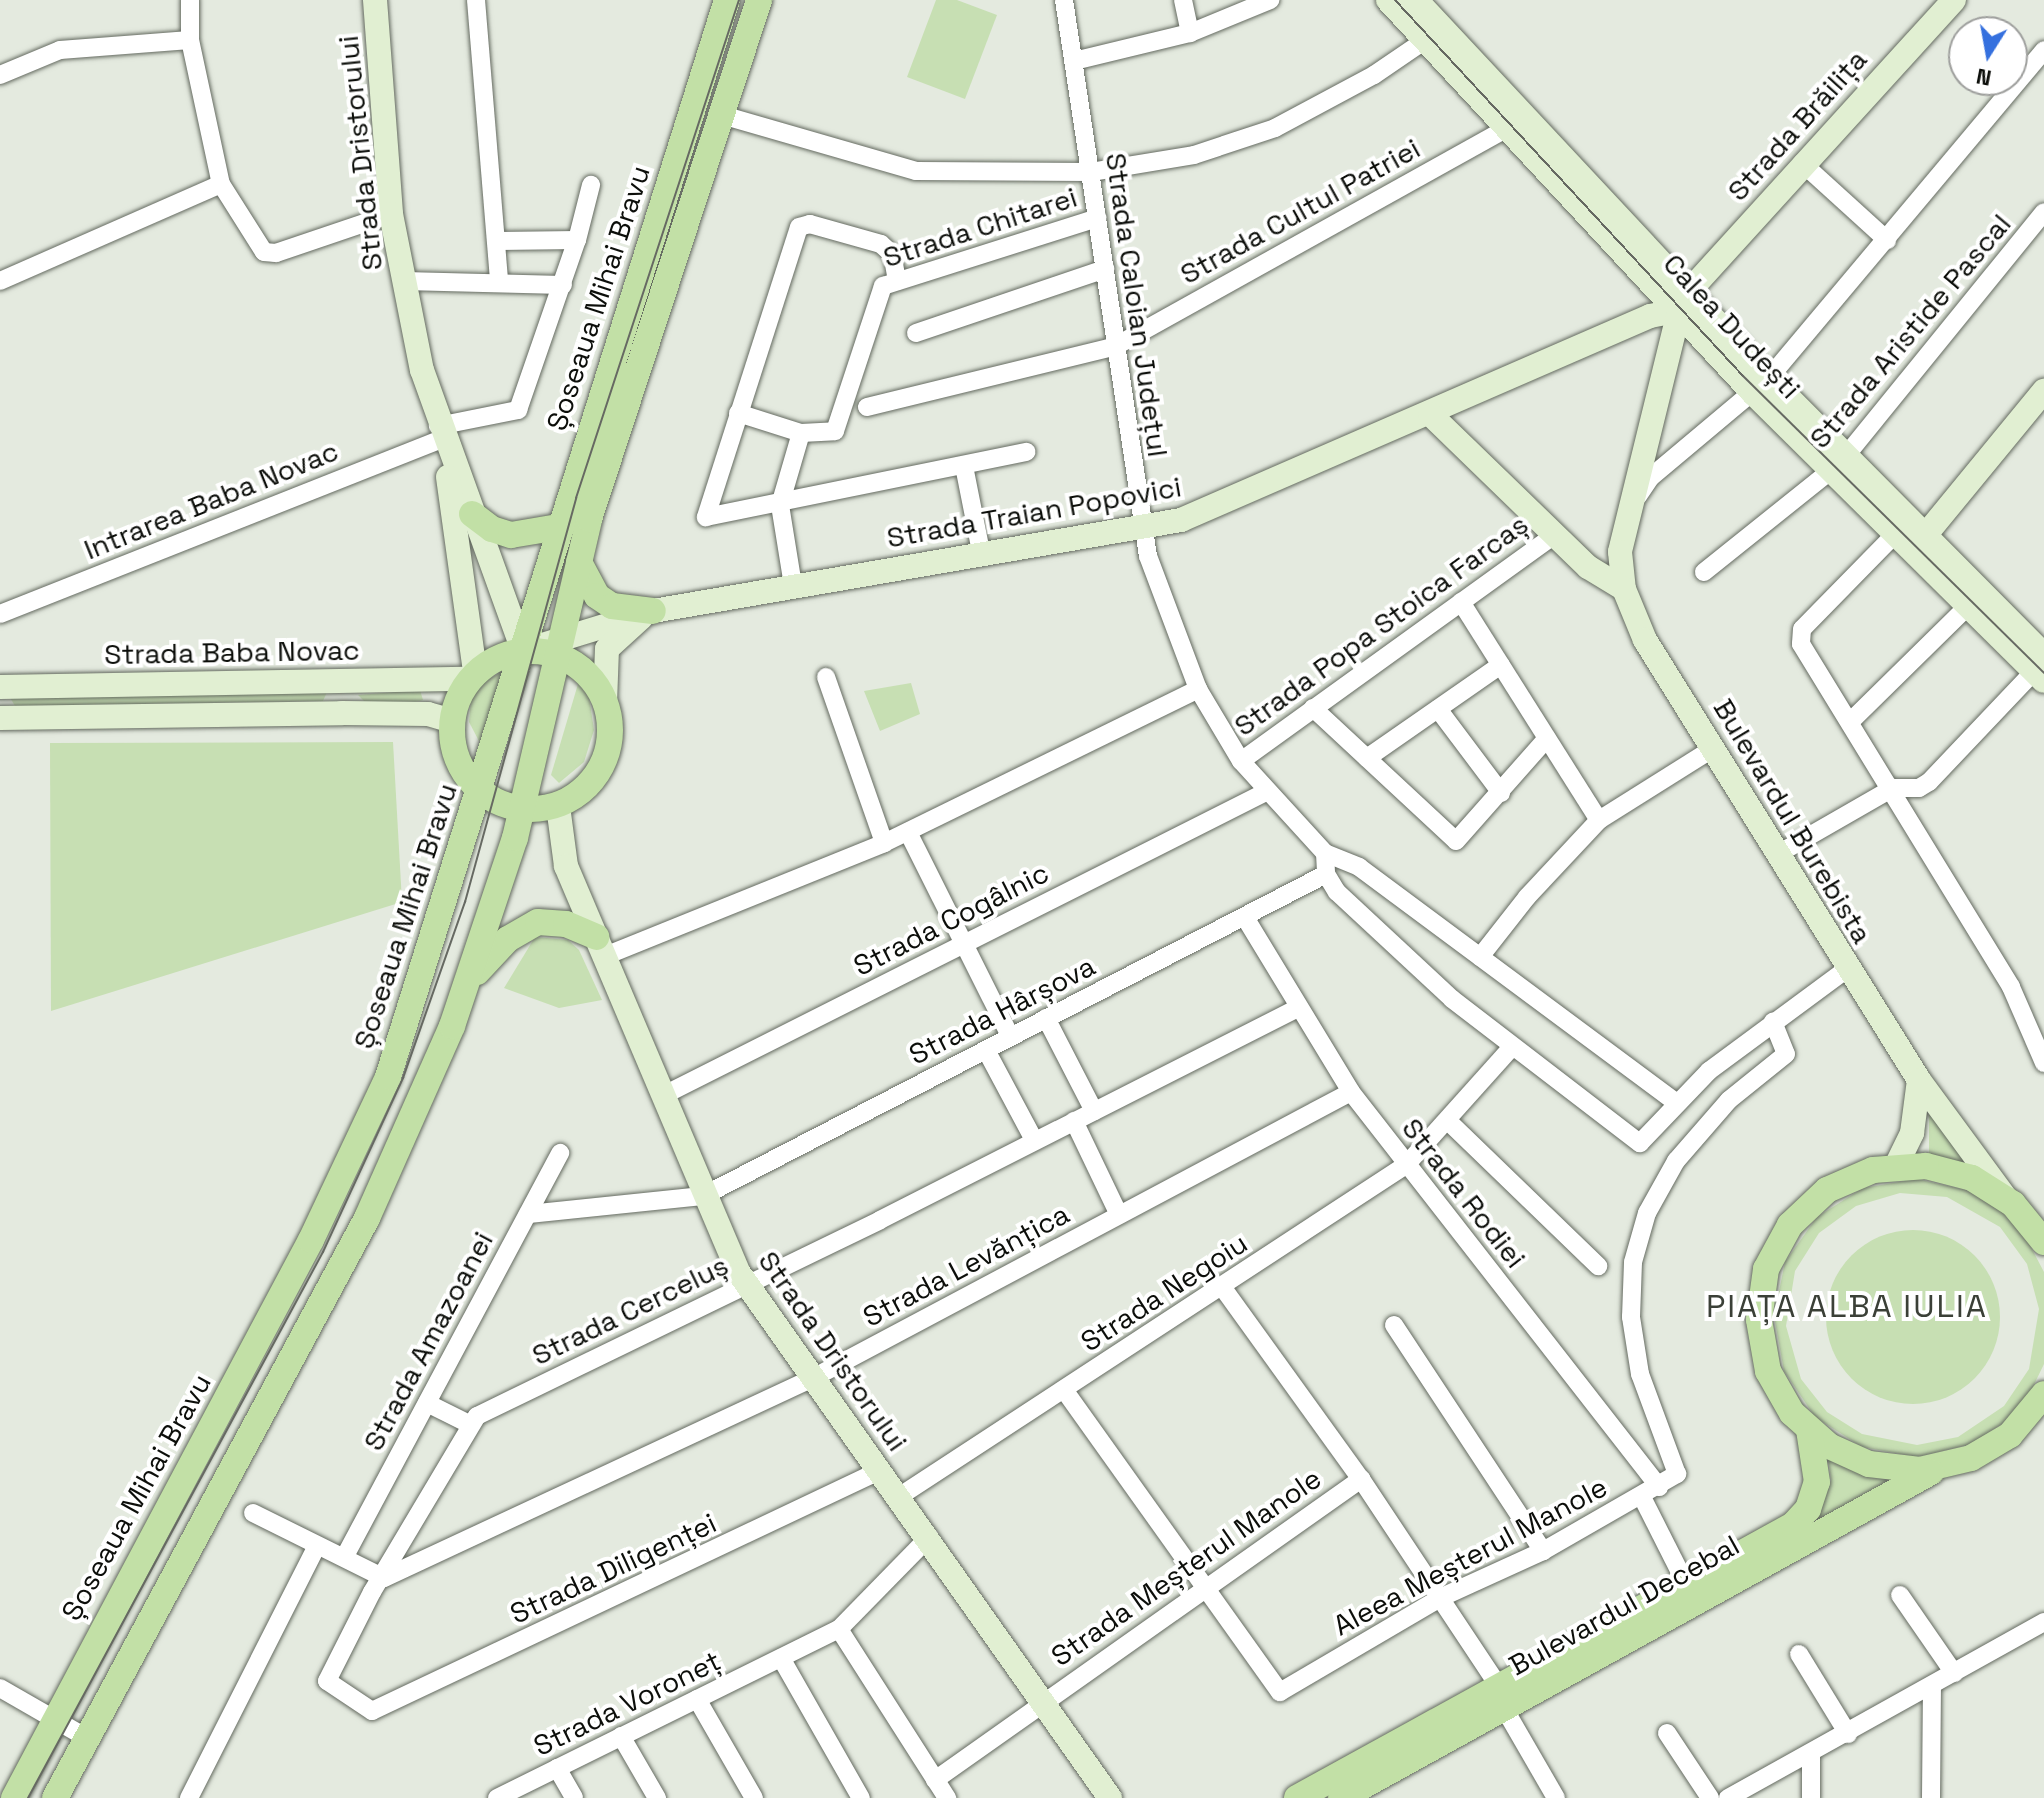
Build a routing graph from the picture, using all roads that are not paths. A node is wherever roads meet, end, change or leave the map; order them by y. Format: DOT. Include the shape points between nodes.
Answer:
graph roads {
  1 [pos="190,0"];
  2 [pos="375,0"];
  3 [pos="476,0"];
  4 [pos="727,0"];
  5 [pos="759,0"];
  6 [pos="1064,0"];
  7 [pos="1183,0"];
  8 [pos="1270,0"];
  9 [pos="1388,0"];
  10 [pos="1416,0"];
  11 [pos="1954,0"];
  12 [pos="1435,32"];
  13 [pos="1190,33"];
  14 [pos="190,40"];
  15 [pos="2044,50"];
  16 [pos="1074,61"];
  17 [pos="0,75"];
  18 [pos="722,115"];
  19 [pos="1516,123"];
  20 [pos="1802,163"];
  21 [pos="1091,172"];
  22 [pos="221,184"];
  23 [pos="591,185"];
  24 [pos="2044,212"];
  25 [pos="391,214"];
  26 [pos="1098,218"];
  27 [pos="577,240"];
  28 [pos="1887,240"];
  29 [pos="498,241"];
  30 [pos="1105,269"];
  31 [pos="0,281"];
  32 [pos="404,281"];
  33 [pos="499,281"];
  34 [pos="897,281"];
  35 [pos="563,285"];
  36 [pos="1681,302"];
  37 [pos="916,333"];
  38 [pos="1114,347"];
  39 [pos="1761,386"];
  40 [pos="2041,400"];
  41 [pos="867,407"];
  42 [pos="738,413"];
  43 [pos="1430,414"];
  44 [pos="440,433"];
  45 [pos="801,433"];
  46 [pos="1701,434"];
  47 [pos="1646,437"];
  48 [pos="1026,452"];
  49 [pos="1837,464"];
  50 [pos="964,466"];
  51 [pos="780,505"];
  52 [pos="1627,511"];
  53 [pos="472,514"];
  54 [pos="559,527"];
  55 [pos="1142,529"];
  56 [pos="1554,535"];
  57 [pos="1909,538"];
  58 [pos="981,552"];
  59 [pos="1620,552"];
  60 [pos="1579,558"];
  61 [pos="579,562"];
  62 [pos="1704,572"];
  63 [pos="793,585"];
  64 [pos="1624,589"];
  65 [pos="1974,600"];
  66 [pos="1461,602"];
  67 [pos="653,611"];
  68 [pos="0,614"];
  69 [pos="560,647"];
  70 [pos="523,651"];
  71 [pos="1501,665"];
  72 [pos="2041,667"];
  73 [pos="470,675"];
  74 [pos="826,677"];
  75 [pos="0,687"];
  76 [pos="1198,689"];
  77 [pos="605,703"];
  78 [pos="1313,708"];
  79 [pos="1438,709"];
  80 [pos="0,718"];
  81 [pos="1852,720"];
  82 [pos="452,721"];
  83 [pos="1547,738"];
  84 [pos="1714,748"];
  85 [pos="1367,758"];
  86 [pos="1241,761"];
  87 [pos="479,788"];
  88 [pos="1893,788"];
  89 [pos="1266,792"];
  90 [pos="1501,793"];
  91 [pos="558,806"];
  92 [pos="523,809"];
  93 [pos="1599,820"];
  94 [pos="908,832"];
  95 [pos="884,843"];
  96 [pos="1325,853"];
  97 [pos="1778,854"];
  98 [pos="1326,874"];
  99 [pos="1246,919"];
  100 [pos="962,945"];
  101 [pos="601,946"];
  102 [pos="1480,957"];
  103 [pos="1848,968"];
  104 [pos="467,984"];
  105 [pos="1297,1008"];
  106 [pos="1046,1018"];
  107 [pos="1773,1022"];
  108 [pos="1010,1036"];
  109 [pos="1511,1048"];
  110 [pos="986,1050"];
  111 [pos="2044,1063"];
  112 [pos="1919,1080"];
  113 [pos="1351,1092"];
  114 [pos="662,1096"];
  115 [pos="1676,1102"];
  116 [pos="1094,1111"];
  117 [pos="1074,1121"];
  118 [pos="1448,1121"];
  119 [pos="1034,1140"];
  120 [pos="560,1153"];
  121 [pos="1406,1165"];
  122 [pos="1896,1166"];
  123 [pos="703,1196"];
  124 [pos="2006,1198"];
  125 [pos="528,1214"];
  126 [pos="1119,1215"];
  127 [pos="2044,1242"];
  128 [pos="1598,1266"];
  129 [pos="745,1285"];
  130 [pos="1223,1288"];
  131 [pos="1394,1325"];
  132 [pos="813,1378"];
  133 [pos="1065,1391"];
  134 [pos="2044,1394"];
  135 [pos="427,1403"];
  136 [pos="2035,1413"];
  137 [pos="469,1424"];
  138 [pos="1809,1430"];
  139 [pos="1937,1468"];
  140 [pos="881,1470"];
  141 [pos="1361,1479"];
  142 [pos="1659,1487"];
  143 [pos="900,1496"];
  144 [pos="1642,1497"];
  145 [pos="253,1513"];
  146 [pos="929,1537"];
  147 [pos="316,1548"];
  148 [pos="1543,1551"];
  149 [pos="345,1556"];
  150 [pos="384,1578"];
  151 [pos="1687,1586"];
  152 [pos="1207,1587"];
  153 [pos="1900,1595"];
  154 [pos="1442,1597"];
  155 [pos="2044,1622"];
  156 [pos="839,1629"];
  157 [pos="1799,1654"];
  158 [pos="781,1658"];
  159 [pos="1954,1673"];
  160 [pos="1932,1686"];
  161 [pos="0,1688"];
  162 [pos="1502,1698"];
  163 [pos="697,1699"];
  164 [pos="1043,1702"];
  165 [pos="367,1710"];
  166 [pos="53,1720"];
  167 [pos="1667,1733"];
  168 [pos="1848,1734"];
  169 [pos="621,1736"];
  170 [pos="87,1738"];
  171 [pos="1811,1754"];
  172 [pos="557,1768"];
  173 [pos="935,1780"];
  174 [pos="63,1793"];
  175 [pos="14,1798"];
  176 [pos="189,1798"];
  177 [pos="497,1798"];
  178 [pos="574,1798"];
  179 [pos="657,1798"];
  180 [pos="754,1798"];
  181 [pos="861,1798"];
  182 [pos="947,1798"];
  183 [pos="1110,1798"];
  184 [pos="1297,1798"];
  185 [pos="1341,1798"];
  186 [pos="1556,1798"];
  187 [pos="1710,1798"];
  188 [pos="1728,1798"];
  189 [pos="1811,1798"];
  190 [pos="1931,1798"];
  1 -- 14 [label="street"];
  2 -- 25 [label="street, Strada Dristorului"];
  3 -- 29 [label="street"];
  4 -- 54 [label="main road, Șoseaua Mihai Bravu"];
  5 -- 18 [label="main road"];
  6 -- 16 [label="street, Strada Caloian Județul"];
  7 -- 13 [label="street"];
  8 -- 13 [label="street"];
  9 -- 12 [label="street, Calea Dudești"];
  10 -- 12 [label="street, Calea Dudești"];
  11 -- 20 [label="street, Strada Brăilița"];
  12 -- 19 [label="street, Calea Dudești"];
  12 -- 21 [label="street" via="1374,75 1275,128 1194,155"];
  13 -- 16 [label="street"];
  14 -- 17 [label="street" via="60,50"];
  14 -- 22 [label="street"];
  15 -- 28 [label="street"];
  16 -- 21 [label="street, Strada Caloian Județul"];
  18 -- 21 [label="street" via="916,171"];
  18 -- 61 [label="main road"];
  19 -- 36 [label="street, Calea Dudești"];
  19 -- 38 [label="street, Strada Cultul Patriei"];
  20 -- 28 [label="street"];
  20 -- 36 [label="street, Strada Brăilița"];
  21 -- 26 [label="street, Strada Caloian Județul"];
  22 -- 25 [label="street" via="264,252 276,253"];
  22 -- 31 [label="street"];
  23 -- 27 [label="street"];
  24 -- 49 [label="street, Strada Aristide Pascal"];
  25 -- 32 [label="street, Strada Dristorului"];
  26 -- 30 [label="street, Strada Caloian Județul"];
  26 -- 34 [label="street, Strada Chitarei"];
  27 -- 29 [label="street"];
  27 -- 35 [label="street"];
  28 -- 39 [label="street"];
  29 -- 33 [label="street"];
  30 -- 37 [label="street"];
  30 -- 38 [label="street, Strada Caloian Județul"];
  32 -- 33 [label="street"];
  32 -- 44 [label="street, Strada Dristorului"];
  33 -- 35 [label="street"];
  34 -- 42 [label="street" via="892,254 881,244 810,224 799,227"];
  34 -- 45 [label="street, Strada Chitarei" via="880,289 835,431"];
  35 -- 44 [label="street, Intrarea Baba Novac" via="518,410"];
  36 -- 39 [label="street, Calea Dudești"];
  36 -- 43 [label="street, Strada Traian Popovici"];
  36 -- 47 [label="street, Bulevardul Burebista"];
  38 -- 41 [label="street, Strada Cultul Patriei"];
  38 -- 55 [label="street, Strada Caloian Județul"];
  39 -- 46 [label="street"];
  39 -- 49 [label="street, Calea Dudești"];
  40 -- 57 [label="street"];
  42 -- 45 [label="street"];
  42 -- 51 [label="street" via="704,513 711,517"];
  43 -- 55 [label="street, Strada Traian Popovici" via="1203,513"];
  43 -- 56 [label="street"];
  44 -- 53 [label="street, Strada Dristorului"];
  44 -- 68 [label="street, Intrarea Baba Novac"];
  44 -- 73 [label="street, Strada Dristorului"];
  45 -- 51 [label="street"];
  46 -- 47 [label="street" via="1675,444"];
  46 -- 52 [label="street" via="1651,477"];
  47 -- 52 [label="street, Bulevardul Burebista"];
  48 -- 50 [label="street"];
  49 -- 57 [label="street, Calea Dudești"];
  49 -- 62 [label="street, Strada Aristide Pascal"];
  50 -- 51 [label="street"];
  50 -- 58 [label="street"];
  51 -- 63 [label="street"];
  52 -- 59 [label="street, Bulevardul Burebista"];
  53 -- 54 [label="main road" via="511,535"];
  53 -- 70 [label="street, Strada Dristorului"];
  54 -- 70 [label="main road, Șoseaua Mihai Bravu"];
  55 -- 58 [label="street, Strada Traian Popovici"];
  55 -- 76 [label="street, Strada Caloian Județul" via="1172,629"];
  56 -- 60 [label="street"];
  56 -- 66 [label="street, Strada Popa Stoica Farcaș"];
  57 -- 65 [label="street, Calea Dudești"];
  57 -- 81 [label="street" via="1800,636"];
  58 -- 63 [label="street, Strada Traian Popovici"];
  59 -- 60 [label="street"];
  59 -- 64 [label="street, Bulevardul Burebista"];
  60 -- 64 [label="street"];
  61 -- 67 [label="main road" via="597,596 628,610"];
  61 -- 69 [label="main road"];
  63 -- 67 [label="street, Strada Traian Popovici"];
  64 -- 84 [label="street, Bulevardul Burebista" via="1645,640"];
  65 -- 72 [label="street, Calea Dudești"];
  65 -- 81 [label="street"];
  66 -- 71 [label="street"];
  66 -- 78 [label="street, Strada Popa Stoica Farcaș"];
  67 -- 69 [label="street, Strada Traian Popovici" via="620,618"];
  67 -- 77 [label="street, Strada Traian Popovici" via="623,630 607,649"];
  69 -- 70 [label="main road"];
  69 -- 77 [label="main road"];
  69 -- 92 [label="main road"];
  70 -- 73 [label="main road"];
  70 -- 87 [label="main road, Șoseaua Mihai Bravu"];
  71 -- 79 [label="street"];
  71 -- 83 [label="street"];
  72 -- 88 [label="street" via="1929,782 1919,788"];
  73 -- 75 [label="street, Strada Baba Novac"];
  73 -- 82 [label="main road"];
  74 -- 95 [label="street"];
  76 -- 86 [label="street, Strada Caloian Județul"];
  76 -- 94 [label="street"];
  77 -- 91 [label="main road" via="610,733 599,768 586,786"];
  78 -- 85 [label="street"];
  78 -- 86 [label="street, Strada Popa Stoica Farcaș"];
  79 -- 85 [label="street"];
  79 -- 90 [label="street"];
  80 -- 82 [label="street" via="342,713 428,714"];
  81 -- 88 [label="street"];
  82 -- 87 [label="main road" via="459,761"];
  83 -- 90 [label="street"];
  83 -- 93 [label="street"];
  84 -- 93 [label="street"];
  84 -- 97 [label="street, Bulevardul Burebista"];
  85 -- 90 [label="street" via="1456,841"];
  86 -- 89 [label="street, Strada Caloian Județul"];
  87 -- 92 [label="main road"];
  87 -- 166 [label="main road, Șoseaua Mihai Bravu" via="407,1026 349,1162"];
  88 -- 97 [label="street"];
  88 -- 111 [label="street" via="2011,987"];
  89 -- 96 [label="street, Strada Caloian Județul"];
  89 -- 100 [label="street, Strada Cogâlnic"];
  91 -- 92 [label="main road"];
  91 -- 101 [label="street, Strada Dristorului" via="566,866"];
  92 -- 104 [label="main road"];
  93 -- 102 [label="street"];
  94 -- 95 [label="street"];
  94 -- 100 [label="street"];
  95 -- 101 [label="street"];
  96 -- 98 [label="street"];
  96 -- 102 [label="street, Strada Caloian Județul" via="1359,867"];
  97 -- 103 [label="street, Bulevardul Burebista"];
  98 -- 99 [label="street, Strada Hârșova"];
  98 -- 109 [label="street" via="1337,892"];
  99 -- 105 [label="street, Strada Rodiei"];
  99 -- 106 [label="street, Strada Hârșova"];
  100 -- 108 [label="street"];
  100 -- 114 [label="street, Strada Cogâlnic"];
  101 -- 104 [label="main road" via="566,924 538,922 508,939"];
  101 -- 114 [label="street, Strada Dristorului"];
  102 -- 115 [label="street, Strada Caloian Județul"];
  103 -- 107 [label="street"];
  103 -- 112 [label="street, Bulevardul Burebista"];
  104 -- 170 [label="main road" via="367,1218"];
  105 -- 113 [label="street, Strada Rodiei"];
  105 -- 116 [label="street, Strada Cerceluș"];
  106 -- 108 [label="street, Strada Hârșova"];
  106 -- 116 [label="street"];
  107 -- 115 [label="street"];
  107 -- 142 [label="street" via="1786,1054 1729,1100 1676,1161 1647,1213 1630,1291 1647,1398 1678,1467 1677,1474"];
  108 -- 110 [label="street, Strada Hârșova"];
  109 -- 115 [label="street" via="1640,1143"];
  109 -- 118 [label="street, Strada Negoiu"];
  110 -- 119 [label="street"];
  110 -- 123 [label="street, Strada Hârșova"];
  112 -- 122 [label="street" via="1912,1133"];
  112 -- 124 [label="street, Bulevardul Burebista"];
  113 -- 121 [label="street, Strada Rodiei"];
  113 -- 126 [label="street, Strada Levănțica"];
  114 -- 123 [label="street, Strada Dristorului"];
  116 -- 117 [label="street, Strada Cerceluș"];
  117 -- 119 [label="street, Strada Cerceluș"];
  117 -- 126 [label="street"];
  118 -- 121 [label="street, Strada Negoiu"];
  118 -- 128 [label="street"];
  119 -- 129 [label="street, Strada Cerceluș"];
  120 -- 125 [label="street, Strada Amazoanei"];
  121 -- 130 [label="street, Strada Negoiu"];
  121 -- 142 [label="street, Strada Rodiei"];
  122 -- 124 [label="main road" via="1955,1171"];
  122 -- 138 [label="main road" via="1855,1176 1814,1200 1785,1231 1765,1273 1759,1320 1765,1360 1783,1400"];
  123 -- 125 [label="street"];
  123 -- 129 [label="street, Strada Dristorului"];
  124 -- 127 [label="main road"];
  125 -- 135 [label="street, Strada Amazoanei"];
  126 -- 132 [label="street, Strada Levănțica"];
  129 -- 132 [label="street, Strada Dristorului"];
  129 -- 137 [label="street, Strada Cerceluș" via="486,1410"];
  130 -- 133 [label="street, Strada Negoiu"];
  130 -- 141 [label="street"];
  131 -- 148 [label="street"];
  132 -- 140 [label="street, Strada Dristorului"];
  132 -- 150 [label="street, Strada Levănțica"];
  133 -- 143 [label="street, Strada Negoiu"];
  133 -- 152 [label="street, Aleea Meșterul Manole"];
  134 -- 136 [label="main road"];
  135 -- 137 [label="street"];
  135 -- 149 [label="street, Strada Amazoanei"];
  136 -- 139 [label="main road" via="1985,1452"];
  137 -- 150 [label="street, Strada Cerceluș"];
  138 -- 139 [label="main road" via="1865,1463 1899,1470"];
  138 -- 151 [label="main road, Bulevardul Decebal" via="1817,1482 1802,1517"];
  139 -- 162 [label="main road, Bulevardul Decebal"];
  140 -- 143 [label="street, Strada Dristorului"];
  140 -- 165 [label="street, Strada Diligenței" via="726,1547"];
  141 -- 152 [label="street, Strada Meșterul Manole"];
  141 -- 154 [label="street"];
  142 -- 144 [label="street, Aleea Meșterul Manole"];
  143 -- 146 [label="street, Strada Dristorului"];
  144 -- 148 [label="street, Aleea Meșterul Manole"];
  144 -- 151 [label="street"];
  145 -- 147 [label="street"];
  146 -- 156 [label="street, Strada Voroneț"];
  146 -- 164 [label="street, Strada Dristorului"];
  147 -- 149 [label="street"];
  147 -- 176 [label="street"];
  148 -- 154 [label="street, Aleea Meșterul Manole"];
  149 -- 150 [label="street"];
  150 -- 165 [label="street, Strada Cerceluș" via="327,1681"];
  151 -- 162 [label="main road, Bulevardul Decebal"];
  152 -- 154 [label="street, Aleea Meșterul Manole" via="1280,1692"];
  152 -- 164 [label="street, Strada Meșterul Manole"];
  153 -- 159 [label="street"];
  154 -- 162 [label="street"];
  155 -- 159 [label="street"];
  156 -- 158 [label="street, Strada Voroneț"];
  156 -- 173 [label="street"];
  157 -- 168 [label="street"];
  158 -- 163 [label="street, Strada Voroneț"];
  158 -- 181 [label="street"];
  159 -- 160 [label="street"];
  160 -- 168 [label="street"];
  160 -- 190 [label="street"];
  161 -- 166 [label="street"];
  162 -- 184 [label="main road, Bulevardul Decebal"];
  162 -- 185 [label="main road, Bulevardul Decebal"];
  162 -- 186 [label="street"];
  163 -- 169 [label="street, Strada Voroneț"];
  163 -- 180 [label="street"];
  164 -- 173 [label="street, Strada Meșterul Manole"];
  164 -- 183 [label="street, Strada Dristorului"];
  166 -- 170 [label="street"];
  166 -- 175 [label="main road, Șoseaua Mihai Bravu"];
  167 -- 187 [label="street"];
  168 -- 171 [label="street"];
  169 -- 172 [label="street, Strada Voroneț"];
  169 -- 179 [label="street"];
  170 -- 174 [label="main road"];
  171 -- 188 [label="street"];
  171 -- 189 [label="street"];
  172 -- 177 [label="street, Strada Voroneț"];
  172 -- 178 [label="street"];
  173 -- 182 [label="street"];
}
